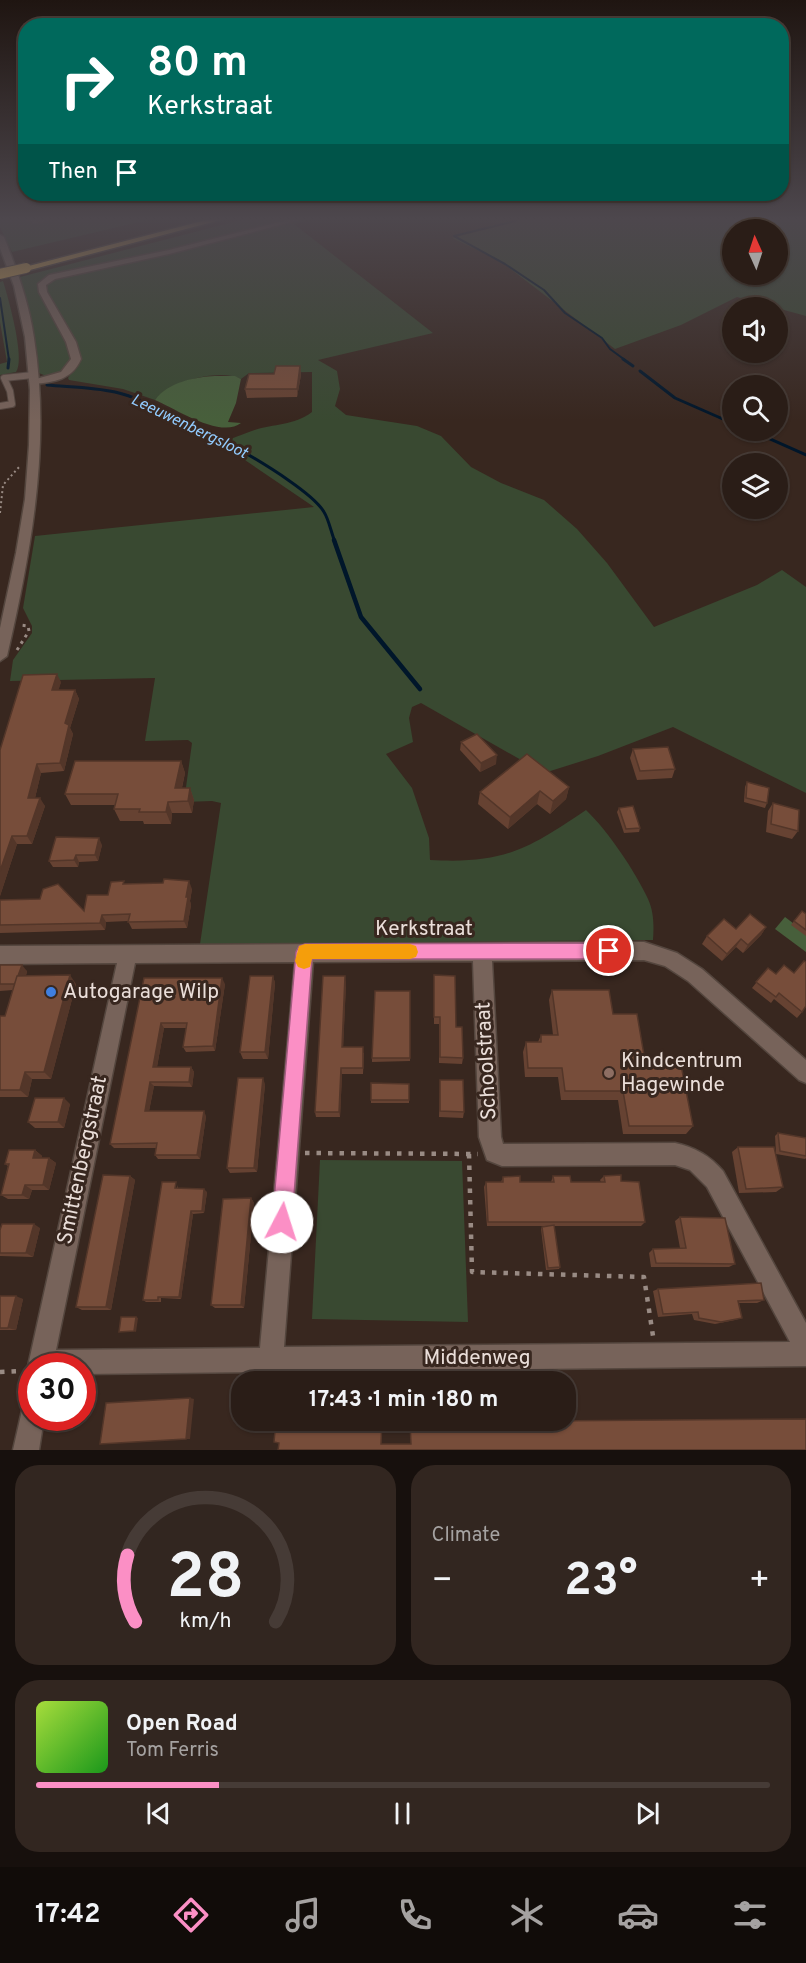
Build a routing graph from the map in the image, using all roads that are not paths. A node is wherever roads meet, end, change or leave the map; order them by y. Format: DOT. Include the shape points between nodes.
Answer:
graph roads {
  1 [pos="17,286"];
  2 [pos="42,286"];
  3 [pos="34,378"];
  4 [pos="0,406"];
  5 [pos="0,656"];
  6 [pos="305,952"];
  7 [pos="482,952"];
  8 [pos="128,953"];
  9 [pos="0,955"];
  10 [pos="806,1073"];
  11 [pos="806,1347"];
  12 [pos="39,1353"];
  13 [pos="806,1354"];
  14 [pos="272,1359"];
  15 [pos="96,1364"];
  16 [pos="29,1431"];
  17 [pos="26,1450"];
  1 -- 3 [label="street"];
  2 -- 3 [label="street" via="76,359 62,376"];
  3 -- 4 [label="lane" via="4,378 12,404"];
  3 -- 5 [label="street" via="28,514"];
  6 -- 7 [label="street, Kerkstraat"];
  6 -- 8 [label="street, Kerkstraat"];
  6 -- 14 [label="street"];
  7 -- 10 [label="street, Kerkstraat" via="644,951 670,959 695,975"];
  7 -- 11 [label="street, Schoolstraat" via="490,1137 503,1154 675,1154 700,1162 715,1179"];
  8 -- 9 [label="street, Kerkstraat"];
  8 -- 12 [label="street, Smittenbergstraat"];
  13 -- 14 [label="street, Middenweg"];
  14 -- 15 [label="street, Middenweg"];
  16 -- 17 [label="street"];
}
